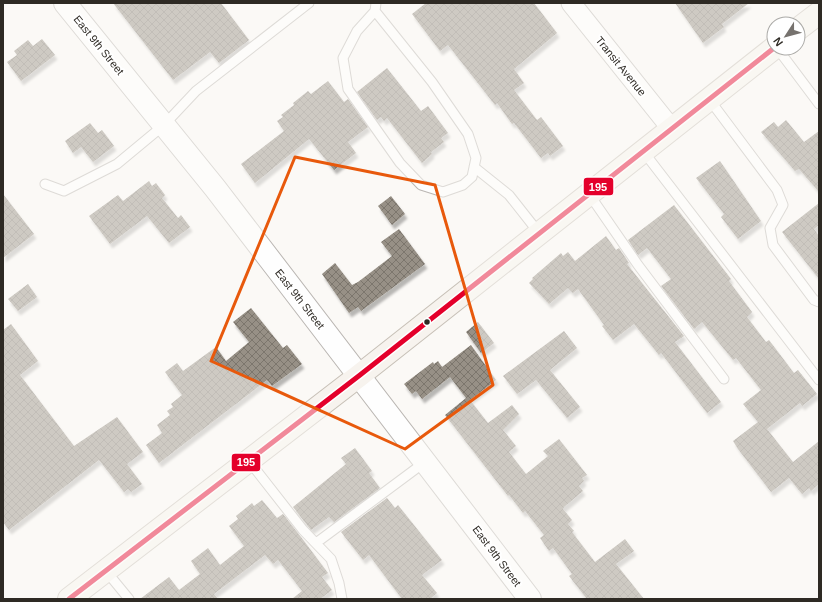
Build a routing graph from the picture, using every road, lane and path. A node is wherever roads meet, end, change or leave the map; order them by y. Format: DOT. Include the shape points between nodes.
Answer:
graph roads {
  1 [pos="65,3"];
  2 [pos="308,3"];
  3 [pos="571,3"];
  4 [pos="815,3"];
  5 [pos="375,7"];
  6 [pos="819,11"];
  7 [pos="806,22"];
  8 [pos="766,55"];
  9 [pos="781,56"];
  10 [pos="709,99"];
  11 [pos="819,104"];
  12 [pos="164,125"];
  13 [pos="672,128"];
  14 [pos="643,151"];
  15 [pos="474,167"];
  16 [pos="45,184"];
  17 [pos="589,194"];
  18 [pos="539,233"];
  19 [pos="819,302"];
  20 [pos="360,376"];
  21 [pos="724,379"];
  22 [pos="819,380"];
  23 [pos="249,461"];
  24 [pos="425,462"];
  25 [pos="316,543"];
  26 [pos="106,570"];
  27 [pos="69,599"];
  28 [pos="129,599"];
  29 [pos="342,599"];
  30 [pos="530,599"];
  1 -- 12 [label="street, East 9th Street"];
  2 -- 12 [label="lane" via="196,91"];
  3 -- 13 [label="street, Transit Avenue"];
  4 -- 6 [label="lane"];
  5 -- 15 [label="lane" via="468,134 476,158"];
  5 -- 15 [label="lane" via="357,31 343,58 348,89 400,163 421,185 443,192 463,185 472,177"];
  6 -- 7 [label="main road"];
  8 -- 10 [label="main road"];
  9 -- 11 [label="lane"];
  10 -- 13 [label="main road"];
  10 -- 19 [label="lane" via="777,190 783,205 770,228 773,246 814,300"];
  12 -- 16 [label="lane" via="117,164 64,191"];
  12 -- 20 [label="street, East 9th Street"];
  13 -- 14 [label="main road"];
  14 -- 17 [label="main road"];
  14 -- 22 [label="lane"];
  15 -- 18 [label="lane" via="509,195"];
  17 -- 18 [label="main road"];
  17 -- 21 [label="lane" via="638,265"];
  18 -- 20 [label="main road"];
  20 -- 23 [label="main road"];
  20 -- 24 [label="street, East 9th Street"];
  23 -- 25 [label="lane"];
  23 -- 26 [label="main road"];
  24 -- 25 [label="lane"];
  24 -- 30 [label="street, East 9th Street"];
  25 -- 29 [label="lane" via="331,559"];
  26 -- 27 [label="main road"];
  26 -- 28 [label="lane"];
}
